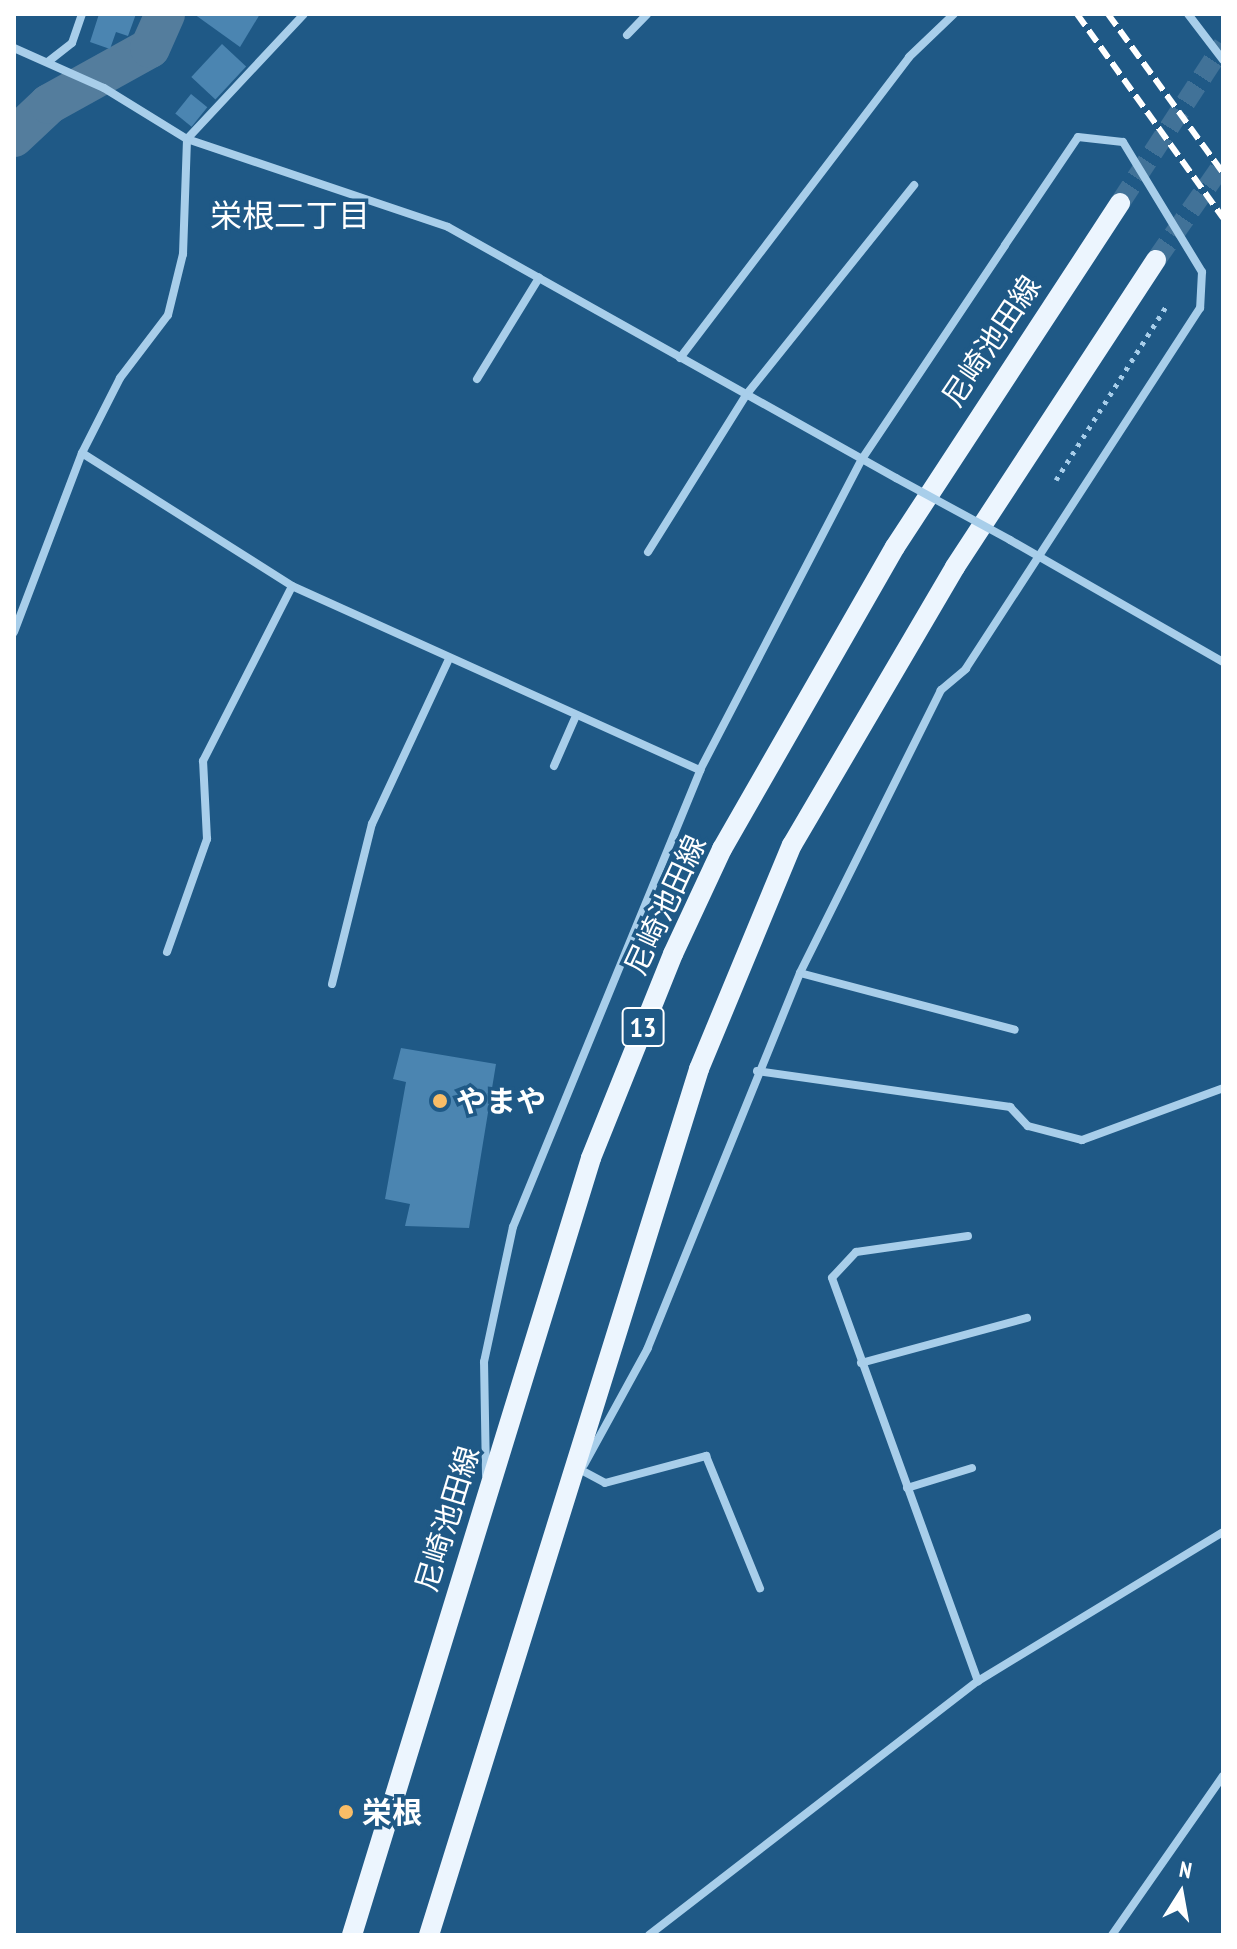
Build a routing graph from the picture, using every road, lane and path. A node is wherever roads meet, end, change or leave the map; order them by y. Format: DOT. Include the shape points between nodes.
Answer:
graph roads {
  1 [pos="82,14"];
  2 [pos="304,14"];
  3 [pos="647,14"];
  4 [pos="954,14"];
  5 [pos="1188,14"];
  6 [pos="627,35"];
  7 [pos="14,48"];
  8 [pos="1223,60"];
  9 [pos="49,61"];
  10 [pos="187,139"];
  11 [pos="914,185"];
  12 [pos="1120,203"];
  13 [pos="1156,260"];
  14 [pos="539,278"];
  15 [pos="1166,307"];
  16 [pos="680,358"];
  17 [pos="477,379"];
  18 [pos="746,395"];
  19 [pos="82,453"];
  20 [pos="862,459"];
  21 [pos="1053,486"];
  22 [pos="648,552"];
  23 [pos="1041,557"];
  24 [pos="292,586"];
  25 [pos="14,632"];
  26 [pos="448,661"];
  27 [pos="1223,662"];
  28 [pos="575,718"];
  29 [pos="554,766"];
  30 [pos="700,770"];
  31 [pos="167,952"];
  32 [pos="800,973"];
  33 [pos="332,984"];
  34 [pos="1015,1030"];
  35 [pos="757,1071"];
  36 [pos="1223,1088"];
  37 [pos="968,1236"];
  38 [pos="1027,1318"];
  39 [pos="861,1363"];
  40 [pos="972,1468"];
  41 [pos="581,1470"];
  42 [pos="907,1488"];
  43 [pos="486,1492"];
  44 [pos="559,1511"];
  45 [pos="1223,1532"];
  46 [pos="760,1588"];
  47 [pos="978,1681"];
  48 [pos="1222,1781"];
  49 [pos="352,1935"];
  50 [pos="429,1935"];
  51 [pos="649,1935"];
  52 [pos="1112,1935"];
  1 -- 9 [label="street" via="72,43"];
  2 -- 10 [label="street"];
  3 -- 6 [label="street"];
  4 -- 16 [label="street" via="909,57"];
  5 -- 8 [label="street"];
  7 -- 9 [label="street"];
  9 -- 10 [label="street"];
  10 -- 14 [label="street" via="448,227"];
  10 -- 19 [label="street" via="183,254 168,315 120,378"];
  11 -- 18 [label="street"];
  12 -- 43 [label="main road, 尼崎池田線 / 13" via="895,547 722,849 591,1158"];
  13 -- 44 [label="main road, 13" via="955,567 792,845 699,1069"];
  14 -- 16 [label="street"];
  14 -- 17 [label="street"];
  15 -- 21 [label="path"];
  16 -- 18 [label="street"];
  18 -- 20 [label="street"];
  18 -- 22 [label="street"];
  19 -- 24 [label="street"];
  19 -- 25 [label="street"];
  20 -- 23 [label="street, bridge"];
  20 -- 23 [label="street" via="1078,137 1123,142 1202,272 1200,308"];
  20 -- 30 [label="street"];
  23 -- 27 [label="street"];
  23 -- 32 [label="street" via="966,669 941,690"];
  24 -- 26 [label="street"];
  24 -- 31 [label="street" via="203,761 207,839"];
  26 -- 28 [label="street"];
  26 -- 33 [label="street" via="372,824"];
  28 -- 29 [label="street"];
  28 -- 30 [label="street"];
  30 -- 43 [label="street" via="513,1227 484,1362"];
  32 -- 34 [label="street"];
  32 -- 35 [label="street"];
  35 -- 36 [label="street" via="1010,1107 1028,1126 1082,1140"];
  35 -- 41 [label="street" via="648,1348"];
  37 -- 39 [label="street" via="856,1252 844,1261 832,1278"];
  38 -- 39 [label="street"];
  39 -- 42 [label="street"];
  40 -- 42 [label="street"];
  41 -- 44 [label="street"];
  41 -- 46 [label="street" via="605,1483 706,1456"];
  42 -- 47 [label="street"];
  43 -- 49 [label="main road, 尼崎池田線 / 13"];
  44 -- 50 [label="main road, 13"];
  45 -- 47 [label="street"];
  47 -- 51 [label="street"];
  48 -- 52 [label="street"];
}
